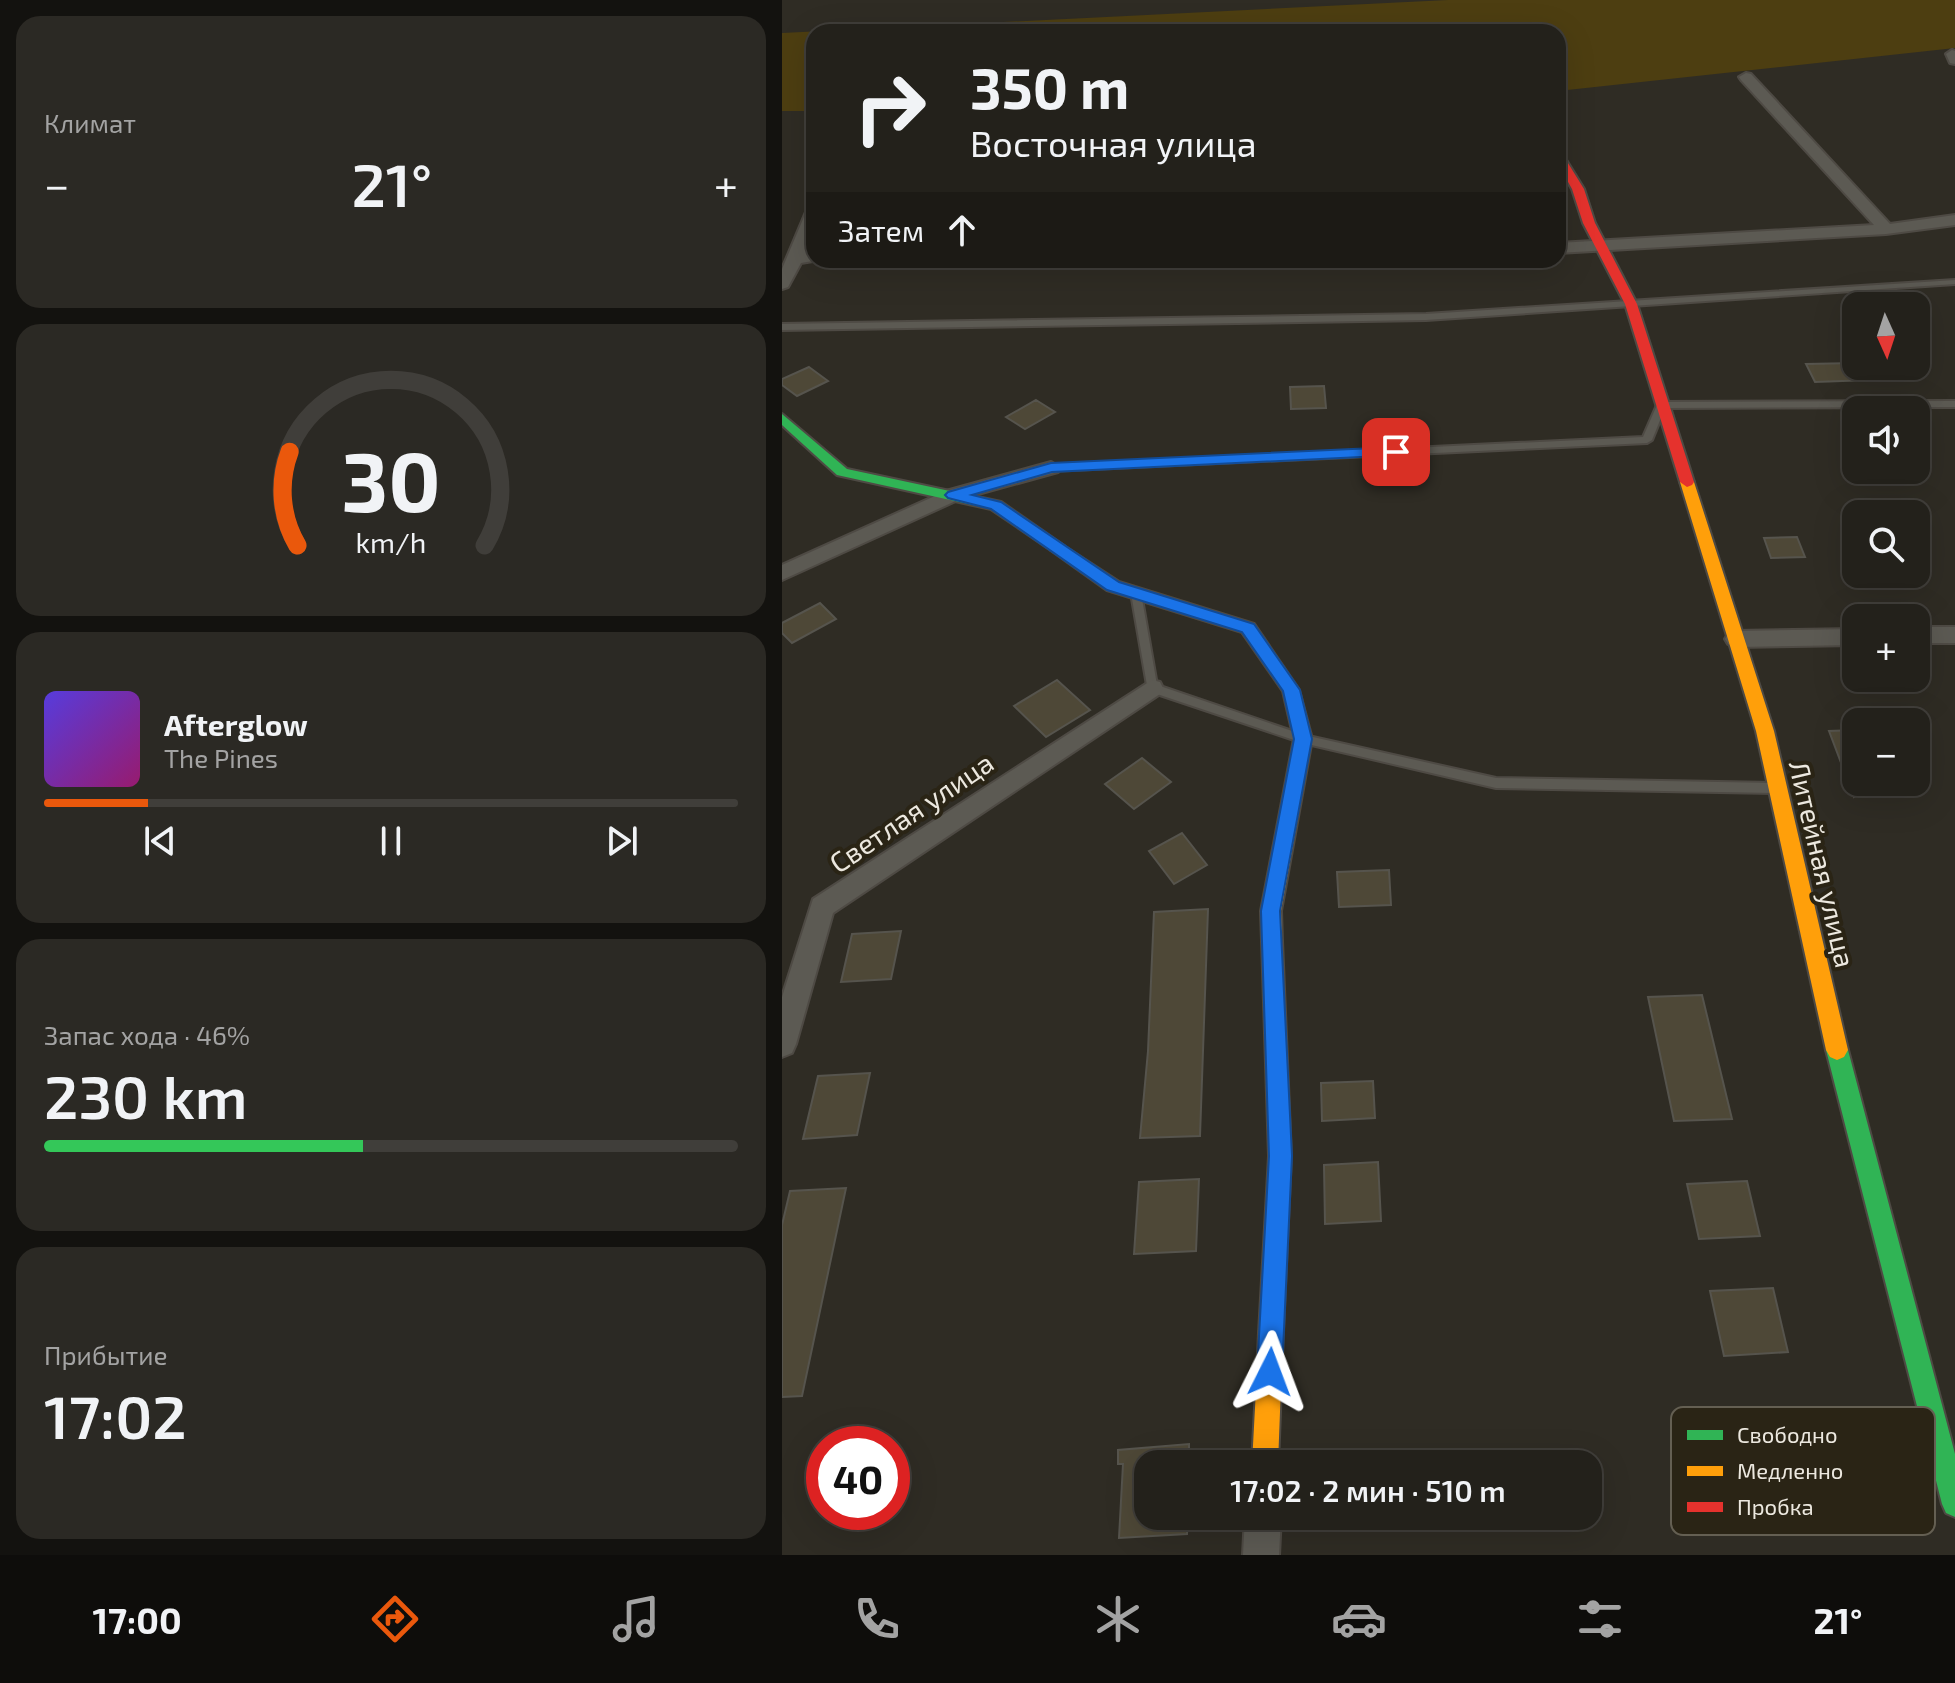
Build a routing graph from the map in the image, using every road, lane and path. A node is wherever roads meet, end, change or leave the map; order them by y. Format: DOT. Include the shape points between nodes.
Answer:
graph roads {
  1 [pos="1746,77"];
  2 [pos="1566,169"];
  3 [pos="1955,220"];
  4 [pos="1886,229"];
  5 [pos="806,232"];
  6 [pos="1603,247"];
  7 [pos="1566,248"];
  8 [pos="796,258"];
  9 [pos="806,258"];
  10 [pos="1955,282"];
  11 [pos="782,284"];
  12 [pos="1631,304"];
  13 [pos="782,327"];
  14 [pos="1955,404"];
  15 [pos="1662,405"];
  16 [pos="782,418"];
  17 [pos="1051,468"];
  18 [pos="953,495"];
  19 [pos="782,573"];
  20 [pos="1136,593"];
  21 [pos="1930,635"];
  22 [pos="1955,635"];
  23 [pos="1842,637"];
  24 [pos="1736,639"];
  25 [pos="1152,688"];
  26 [pos="1303,739"];
  27 [pos="1777,788"];
  28 [pos="782,1044"];
  29 [pos="1930,1407"];
  30 [pos="1935,1427"];
  31 [pos="1266,1450"];
  32 [pos="1955,1504"];
  33 [pos="1262,1530"];
  34 [pos="1261,1555"];
  1 -- 4 [label="street"];
  2 -- 6 [label="street, Литейная улица"];
  3 -- 4 [label="street"];
  4 -- 6 [label="street"];
  5 -- 8 [label="street"];
  6 -- 7 [label="street"];
  6 -- 12 [label="street, Литейная улица"];
  8 -- 9 [label="street"];
  8 -- 11 [label="street"];
  10 -- 12 [label="lane"];
  12 -- 13 [label="lane" via="1426,317"];
  12 -- 15 [label="street, Литейная улица"];
  14 -- 15 [label="lane"];
  15 -- 17 [label="lane" via="1647,440"];
  15 -- 24 [label="street, Литейная улица"];
  16 -- 18 [label="street" via="842,472"];
  17 -- 18 [label="street"];
  18 -- 19 [label="street"];
  18 -- 20 [label="street" via="996,505 1113,586"];
  20 -- 25 [label="lane"];
  20 -- 26 [label="street" via="1248,628 1291,690"];
  21 -- 22 [label="street"];
  23 -- 24 [label="street"];
  24 -- 27 [label="street, Литейная улица"];
  25 -- 26 [label="lane"];
  25 -- 28 [label="street, Светлая улица" via="822,907"];
  26 -- 27 [label="lane" via="1496,783"];
  26 -- 31 [label="street" via="1271,911 1280,1156"];
  27 -- 29 [label="street, Литейная улица" via="1837,1051"];
  30 -- 32 [label="street, Литейная улица"];
  33 -- 34 [label="street"];
}
